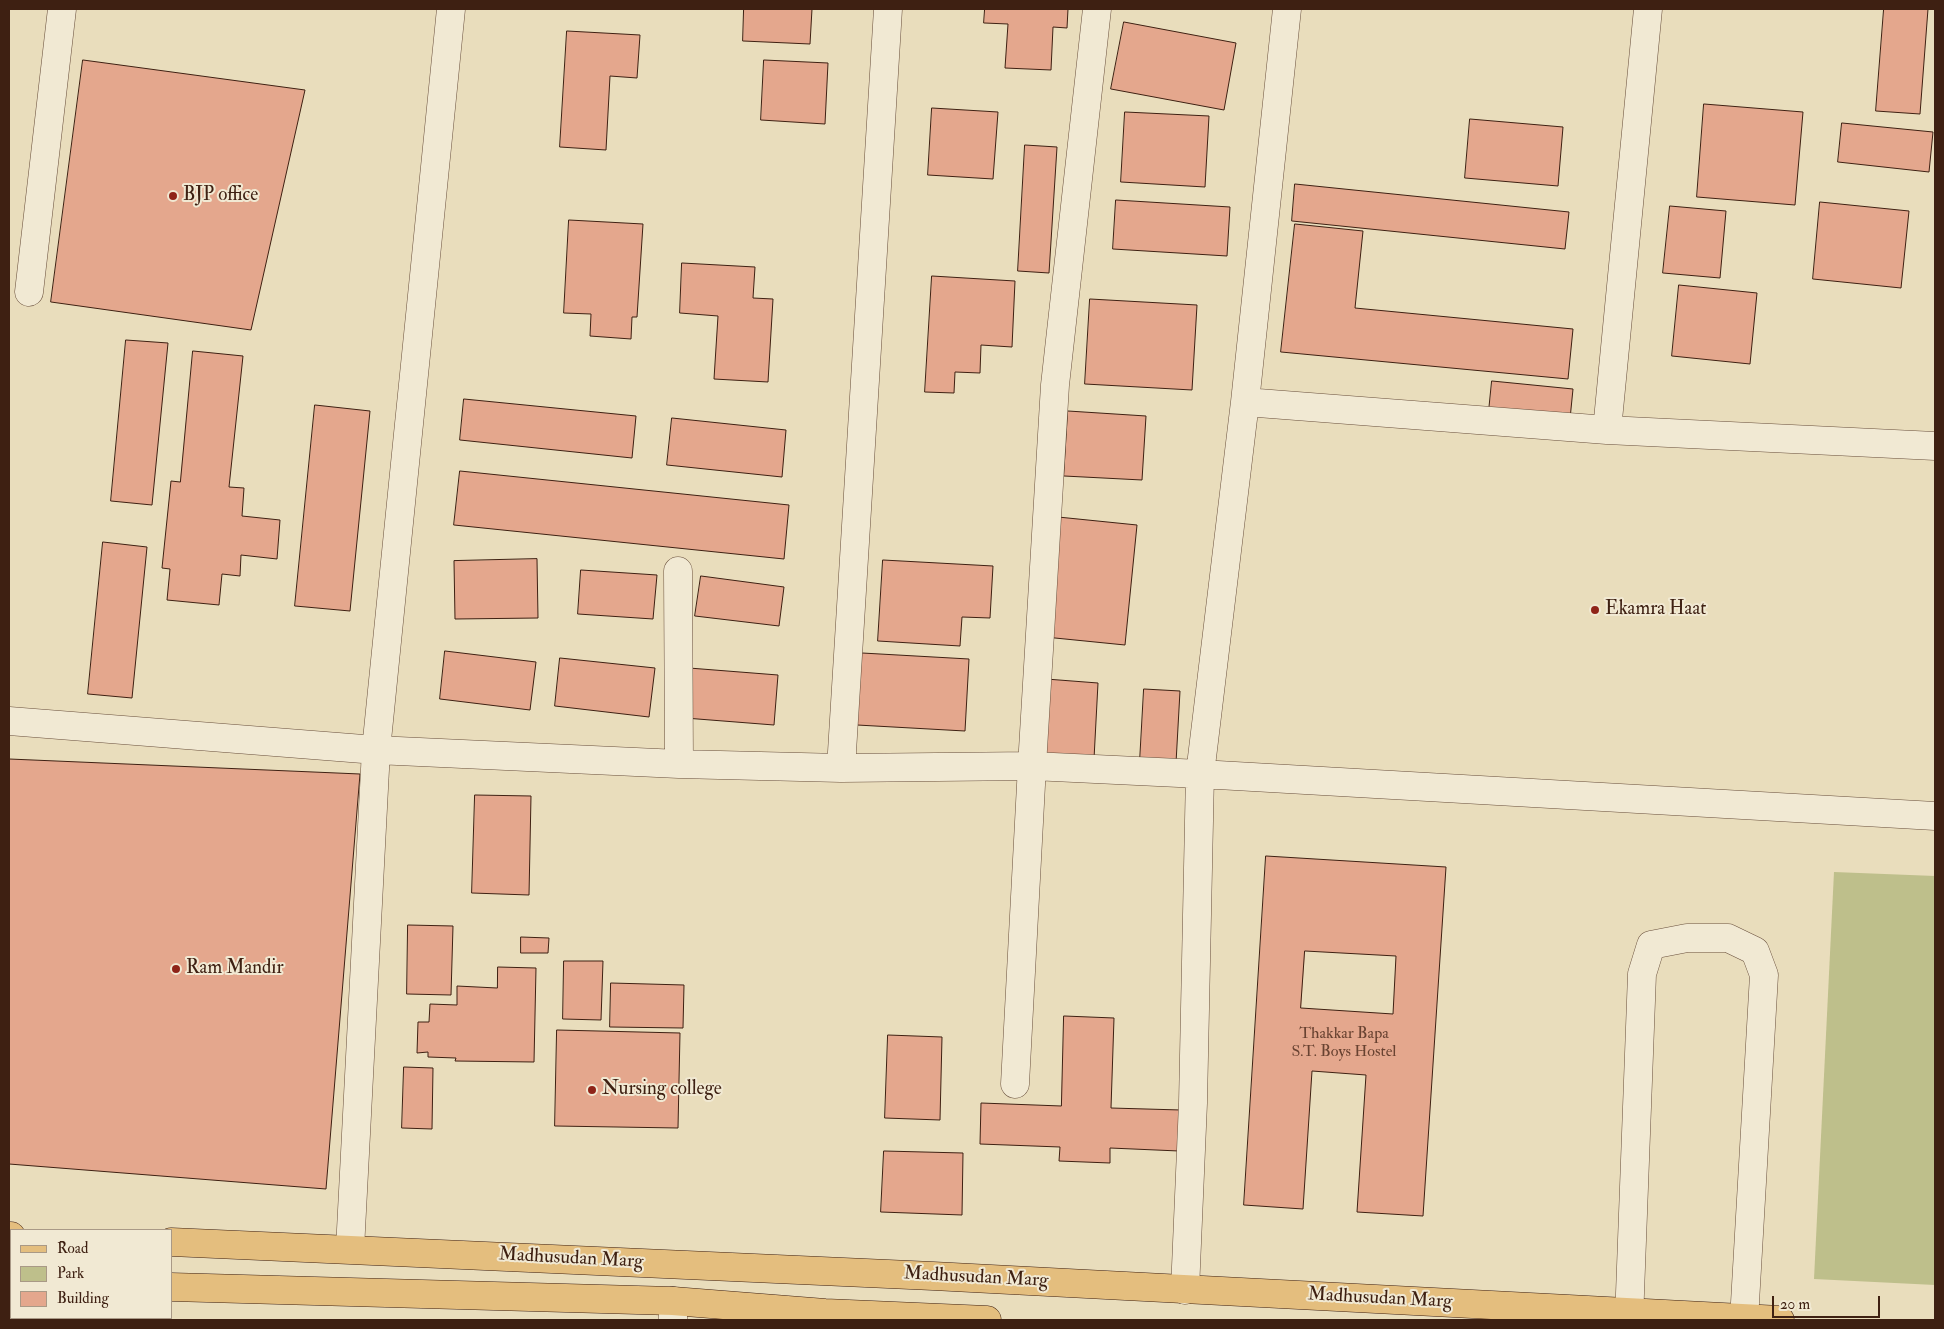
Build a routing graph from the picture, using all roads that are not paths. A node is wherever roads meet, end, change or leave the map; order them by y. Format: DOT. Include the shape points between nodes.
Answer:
graph roads {
  1 [pos="62,9"];
  2 [pos="451,9"];
  3 [pos="888,9"];
  4 [pos="1097,9"];
  5 [pos="1287,9"];
  6 [pos="1648,9"];
  7 [pos="29,292"];
  8 [pos="1245,402"];
  9 [pos="1607,430"];
  10 [pos="1935,446"];
  11 [pos="678,571"];
  12 [pos="9,721"];
  13 [pos="376,750"];
  14 [pos="679,764"];
  15 [pos="1032,766"];
  16 [pos="841,768"];
  17 [pos="1200,774"];
  18 [pos="1935,816"];
  19 [pos="1015,1084"];
  20 [pos="172,1242"];
  21 [pos="350,1249"];
  22 [pos="172,1287"];
  23 [pos="1185,1290"];
  24 [pos="673,1311"];
  25 [pos="1629,1316"];
  26 [pos="1744,1319"];
  27 [pos="987,1320"];
  28 [pos="1780,1320"];
  1 -- 7 [label="street"];
  2 -- 13 [label="street"];
  3 -- 16 [label="street"];
  4 -- 15 [label="street" via="1055,385"];
  5 -- 8 [label="street"];
  6 -- 9 [label="street"];
  8 -- 9 [label="street"];
  8 -- 17 [label="street"];
  9 -- 10 [label="street"];
  11 -- 14 [label="street"];
  12 -- 13 [label="street"];
  13 -- 14 [label="street"];
  13 -- 21 [label="street"];
  14 -- 16 [label="street"];
  15 -- 16 [label="street"];
  15 -- 17 [label="street"];
  15 -- 19 [label="street"];
  17 -- 18 [label="street"];
  17 -- 23 [label="street" via="1193,1103"];
  20 -- 21 [label="main road, Madhusudan Marg"];
  21 -- 23 [label="main road, Madhusudan Marg"];
  22 -- 24 [label="main road, Madhusudan Marg"];
  23 -- 25 [label="main road, Madhusudan Marg"];
  24 -- 27 [label="main road, Madhusudan Marg"];
  25 -- 26 [label="main road, Madhusudan Marg"];
  25 -- 26 [label="street" via="1642,974 1651,945 1687,938 1728,938 1755,951 1764,975"];
  26 -- 28 [label="main road, Madhusudan Marg"];
}
